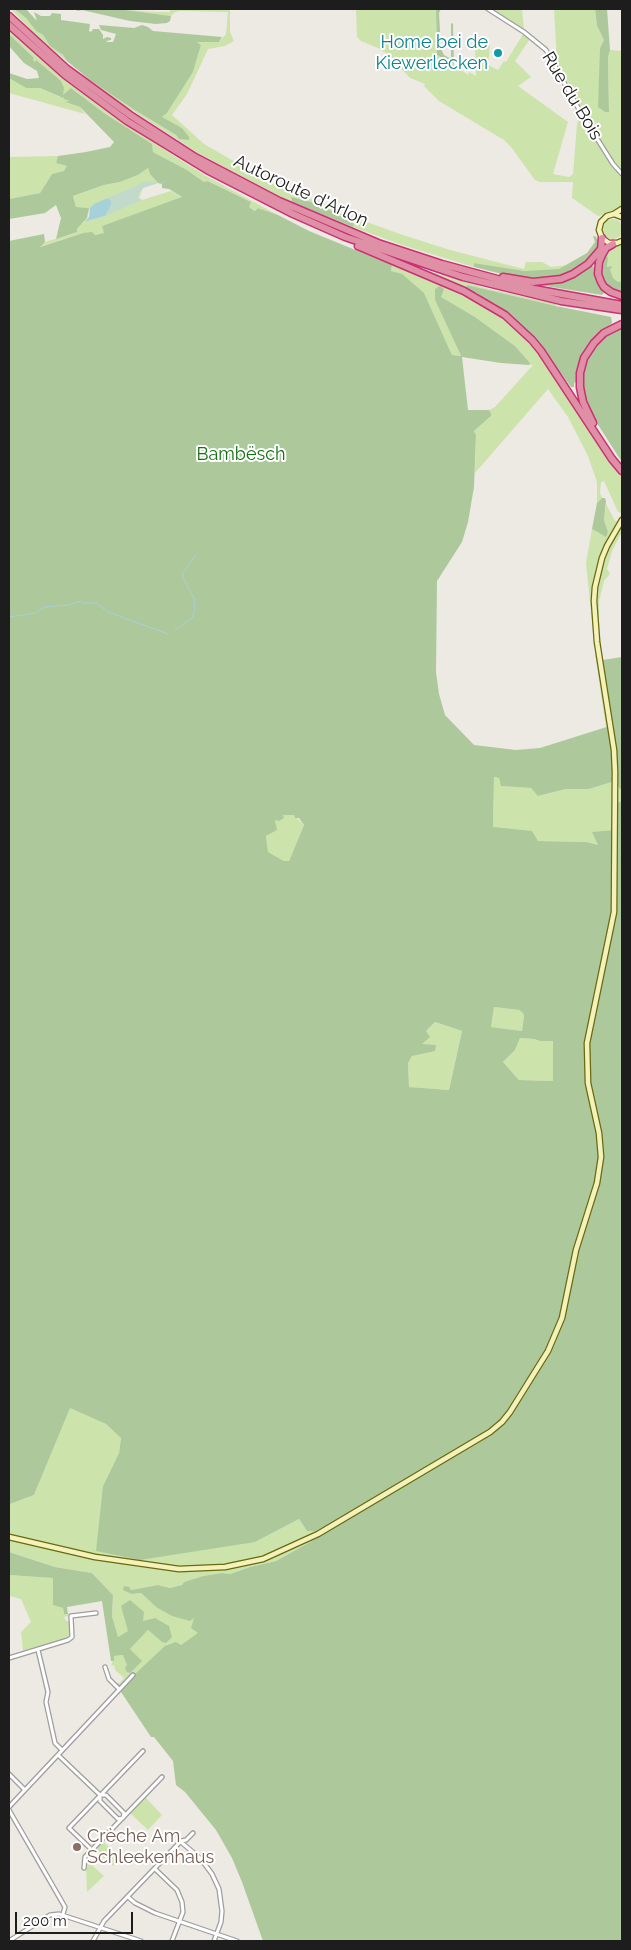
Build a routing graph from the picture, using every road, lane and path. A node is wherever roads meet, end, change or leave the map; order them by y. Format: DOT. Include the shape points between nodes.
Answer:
graph roads {
  1 [pos="488,9"];
  2 [pos="9,16"];
  3 [pos="9,25"];
  4 [pos="622,174"];
  5 [pos="622,209"];
  6 [pos="614,214"];
  7 [pos="622,217"];
  8 [pos="345,237"];
  9 [pos="602,238"];
  10 [pos="619,243"];
  11 [pos="468,272"];
  12 [pos="622,296"];
  13 [pos="622,305"];
  14 [pos="622,310"];
  15 [pos="622,324"];
  16 [pos="622,465"];
  17 [pos="622,471"];
  18 [pos="622,520"];
  19 [pos="9,1537"];
  20 [pos="96,1613"];
  21 [pos="38,1650"];
  22 [pos="9,1658"];
  23 [pos="105,1667"];
  24 [pos="133,1676"];
  25 [pos="119,1689"];
  26 [pos="62,1750"];
  27 [pos="143,1751"];
  28 [pos="58,1755"];
  29 [pos="9,1774"];
  30 [pos="162,1777"];
  31 [pos="25,1790"];
  32 [pos="100,1795"];
  33 [pos="9,1809"];
  34 [pos="123,1818"];
  35 [pos="192,1833"];
  36 [pos="181,1841"];
  37 [pos="92,1850"];
  38 [pos="84,1868"];
  39 [pos="155,1869"];
  40 [pos="128,1896"];
  41 [pos="63,1914"];
  42 [pos="180,1921"];
  43 [pos="100,1927"];
  44 [pos="216,1934"];
  45 [pos="9,1941"];
  46 [pos="93,1941"];
  47 [pos="141,1941"];
  48 [pos="172,1941"];
  49 [pos="214,1941"];
  50 [pos="237,1941"];
  1 -- 4 [label="street, Rue du Bois" via="546,50 581,113"];
  2 -- 11 [label="highway, Autoroute d'Arlon" via="87,85 210,166 344,230"];
  3 -- 8 [label="highway, Autoroute d'Arlon" via="85,91 160,142 239,187"];
  5 -- 6 [label="main road"];
  6 -- 7 [label="main road"];
  6 -- 9 [label="main road" via="601,222"];
  8 -- 14 [label="highway, Autoroute d'Arlon" via="486,283 562,301"];
  8 -- 17 [label="highway" via="362,248 464,291 505,315 532,340"];
  9 -- 10 [label="main road"];
  9 -- 11 [label="highway" via="601,249 588,264 561,279 533,282"];
  10 -- 12 [label="highway" via="606,248 599,262 598,274 604,287"];
  11 -- 13 [label="highway, Autoroute d'Arlon" via="563,295"];
  15 -- 16 [label="highway" via="604,333 584,358 580,387 590,419"];
  18 -- 19 [label="main road" via="602,558 594,601 615,772 614,912 587,1043 588,1083 600,1132 601,1157 562,1318 548,1352 510,1412 490,1432 318,1534 263,1559 225,1567 179,1569 86,1555"];
  20 -- 21 [label="street" via="71,1616 70,1639"];
  21 -- 22 [label="street"];
  21 -- 26 [label="street" via="55,1743"];
  23 -- 25 [label="street" via="109,1679"];
  24 -- 25 [label="street"];
  25 -- 26 [label="street"];
  26 -- 28 [label="street"];
  27 -- 32 [label="street"];
  28 -- 31 [label="street"];
  28 -- 32 [label="street"];
  29 -- 31 [label="street"];
  30 -- 34 [label="street"];
  31 -- 33 [label="street"];
  32 -- 34 [label="street" via="100,1801 118,1819"];
  32 -- 34 [label="street" via="106,1795 124,1813"];
  32 -- 37 [label="street" via="69,1828"];
  33 -- 41 [label="street" via="65,1907"];
  34 -- 37 [label="street"];
  35 -- 36 [label="street"];
  36 -- 39 [label="street"];
  36 -- 44 [label="street" via="201,1859 219,1890 222,1910"];
  37 -- 38 [label="street" via="84,1859"];
  39 -- 40 [label="street"];
  39 -- 42 [label="street" via="180,1895 183,1907"];
  40 -- 42 [label="street" via="135,1904"];
  40 -- 43 [label="street"];
  41 -- 43 [label="street"];
  41 -- 45 [label="street" via="50,1915"];
  42 -- 44 [label="street"];
  42 -- 48 [label="street"];
  43 -- 46 [label="street"];
  43 -- 47 [label="street"];
  44 -- 49 [label="street"];
  44 -- 50 [label="street"];
}
